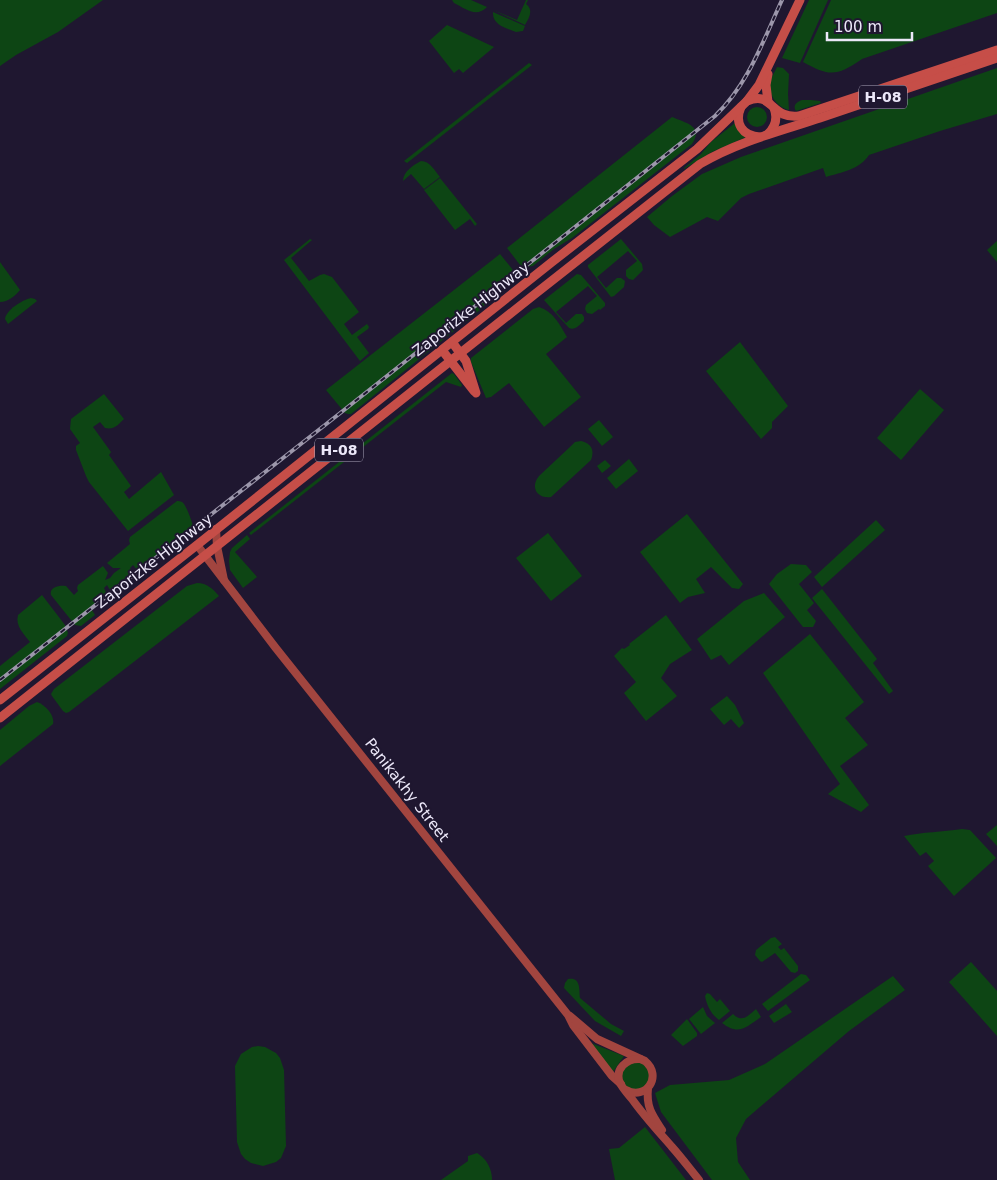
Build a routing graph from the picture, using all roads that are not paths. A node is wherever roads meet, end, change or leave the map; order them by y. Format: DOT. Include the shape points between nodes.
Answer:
graph roads {
  1 [pos="800,0"];
  2 [pos="997,50"];
  3 [pos="997,58"];
  4 [pos="772,59"];
  5 [pos="963,66"];
  6 [pos="744,104"];
  7 [pos="771,104"];
  8 [pos="764,135"];
  9 [pos="452,342"];
  10 [pos="442,350"];
  11 [pos="460,353"];
  12 [pos="451,361"];
  13 [pos="216,529"];
  14 [pos="196,545"];
  15 [pos="217,546"];
  16 [pos="205,556"];
  17 [pos="224,582"];
  18 [pos="0,700"];
  19 [pos="0,718"];
  20 [pos="568,1015"];
  21 [pos="640,1059"];
  22 [pos="622,1086"];
  23 [pos="648,1088"];
  24 [pos="674,1149"];
  25 [pos="699,1180"];
  1 -- 4 [label="main road"];
  2 -- 5 [label="main road, Zaporizke Highway / Н-08"];
  3 -- 5 [label="main road, Zaporizke Highway / Н-08"];
  4 -- 6 [label="main road" via="759,85"];
  4 -- 7 [label="main road" via="766,86"];
  5 -- 7 [label="main road, Zaporizke Highway / Н-08" via="799,116 785,115"];
  5 -- 8 [label="main road, Zaporizke Highway / Н-08"];
  6 -- 7 [label="main road, Zaporizke Highway / Н-08" via="754,98"];
  6 -- 8 [label="main road" via="738,114 741,128 746,134"];
  6 -- 9 [label="main road, Zaporizke Highway / Н-08" via="697,149"];
  7 -- 8 [label="main road" via="776,122 773,129"];
  8 -- 11 [label="main road, Zaporizke Highway / Н-08" via="718,153 700,164"];
  9 -- 10 [label="main road, Zaporizke Highway / Н-08"];
  9 -- 11 [label="main road"];
  10 -- 12 [label="main road"];
  10 -- 13 [label="main road, Zaporizke Highway / Н-08"];
  11 -- 12 [label="main road, Zaporizke Highway / Н-08"];
  11 -- 12 [label="main road" via="466,360 476,393"];
  12 -- 15 [label="main road, Zaporizke Highway / Н-08"];
  13 -- 14 [label="main road, Zaporizke Highway / Н-08"];
  13 -- 15 [label="main road, Panikakhy Street"];
  14 -- 16 [label="main road, Panikakhy Street"];
  14 -- 18 [label="main road, Zaporizke Highway / Н-08"];
  15 -- 16 [label="main road, Zaporizke Highway / Н-08"];
  15 -- 17 [label="main road, Panikakhy Street"];
  16 -- 17 [label="main road, Panikakhy Street"];
  16 -- 19 [label="main road, Zaporizke Highway / Н-08"];
  17 -- 20 [label="main road, Panikakhy Street"];
  20 -- 21 [label="main road, Panikakhy Street" via="597,1038"];
  20 -- 22 [label="main road, Panikakhy Street"];
  21 -- 22 [label="main road" via="628,1061 621,1067"];
  21 -- 23 [label="main road" via="652,1072"];
  22 -- 23 [label="main road" via="636,1093"];
  22 -- 24 [label="main road, Panikakhy Street"];
  23 -- 24 [label="main road" via="649,1110"];
  24 -- 25 [label="main road"];
}
